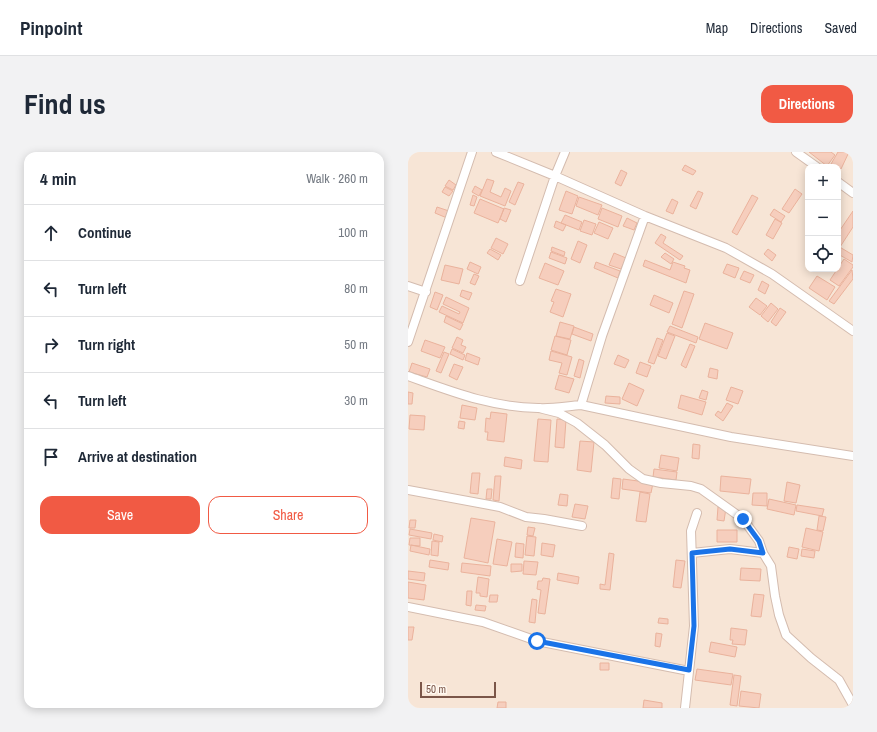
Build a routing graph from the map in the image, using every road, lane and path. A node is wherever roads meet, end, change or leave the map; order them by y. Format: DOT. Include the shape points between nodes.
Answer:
graph roads {
  1 [pos="472,152"];
  2 [pos="496,152"];
  3 [pos="565,152"];
  4 [pos="796,152"];
  5 [pos="813,164"];
  6 [pos="556,176"];
  7 [pos="841,184"];
  8 [pos="853,192"];
  9 [pos="645,216"];
  10 [pos="520,281"];
  11 [pos="408,286"];
  12 [pos="426,292"];
  13 [pos="853,331"];
  14 [pos="408,342"];
  15 [pos="408,376"];
  16 [pos="581,405"];
  17 [pos="539,408"];
  18 [pos="853,456"];
  19 [pos="408,490"];
  20 [pos="697,513"];
  21 [pos="582,526"];
  22 [pos="692,553"];
  23 [pos="763,553"];
  24 [pos="408,607"];
  25 [pos="689,670"];
  26 [pos="853,705"];
  27 [pos="685,708"];
  1 -- 12 [label="street"];
  2 -- 6 [label="street"];
  3 -- 6 [label="street"];
  4 -- 5 [label="street"];
  6 -- 9 [label="street"];
  6 -- 10 [label="street"];
  7 -- 8 [label="street"];
  9 -- 13 [label="street" via="726,248 772,274"];
  9 -- 16 [label="street" via="602,336"];
  11 -- 12 [label="street"];
  12 -- 14 [label="street"];
  15 -- 17 [label="street" via="473,399 506,406"];
  16 -- 17 [label="street"];
  16 -- 18 [label="street" via="731,437"];
  17 -- 23 [label="street" via="559,413 577,423 643,479 700,489 743,519 759,541"];
  19 -- 21 [label="street" via="500,508 526,517"];
  20 -- 22 [label="street" via="691,531"];
  22 -- 23 [label="street" via="730,549"];
  22 -- 25 [label="street" via="694,626"];
  23 -- 26 [label="street" via="771,566 779,615 786,635 839,680"];
  24 -- 25 [label="street" via="483,622 537,641"];
  25 -- 27 [label="street"];
}
